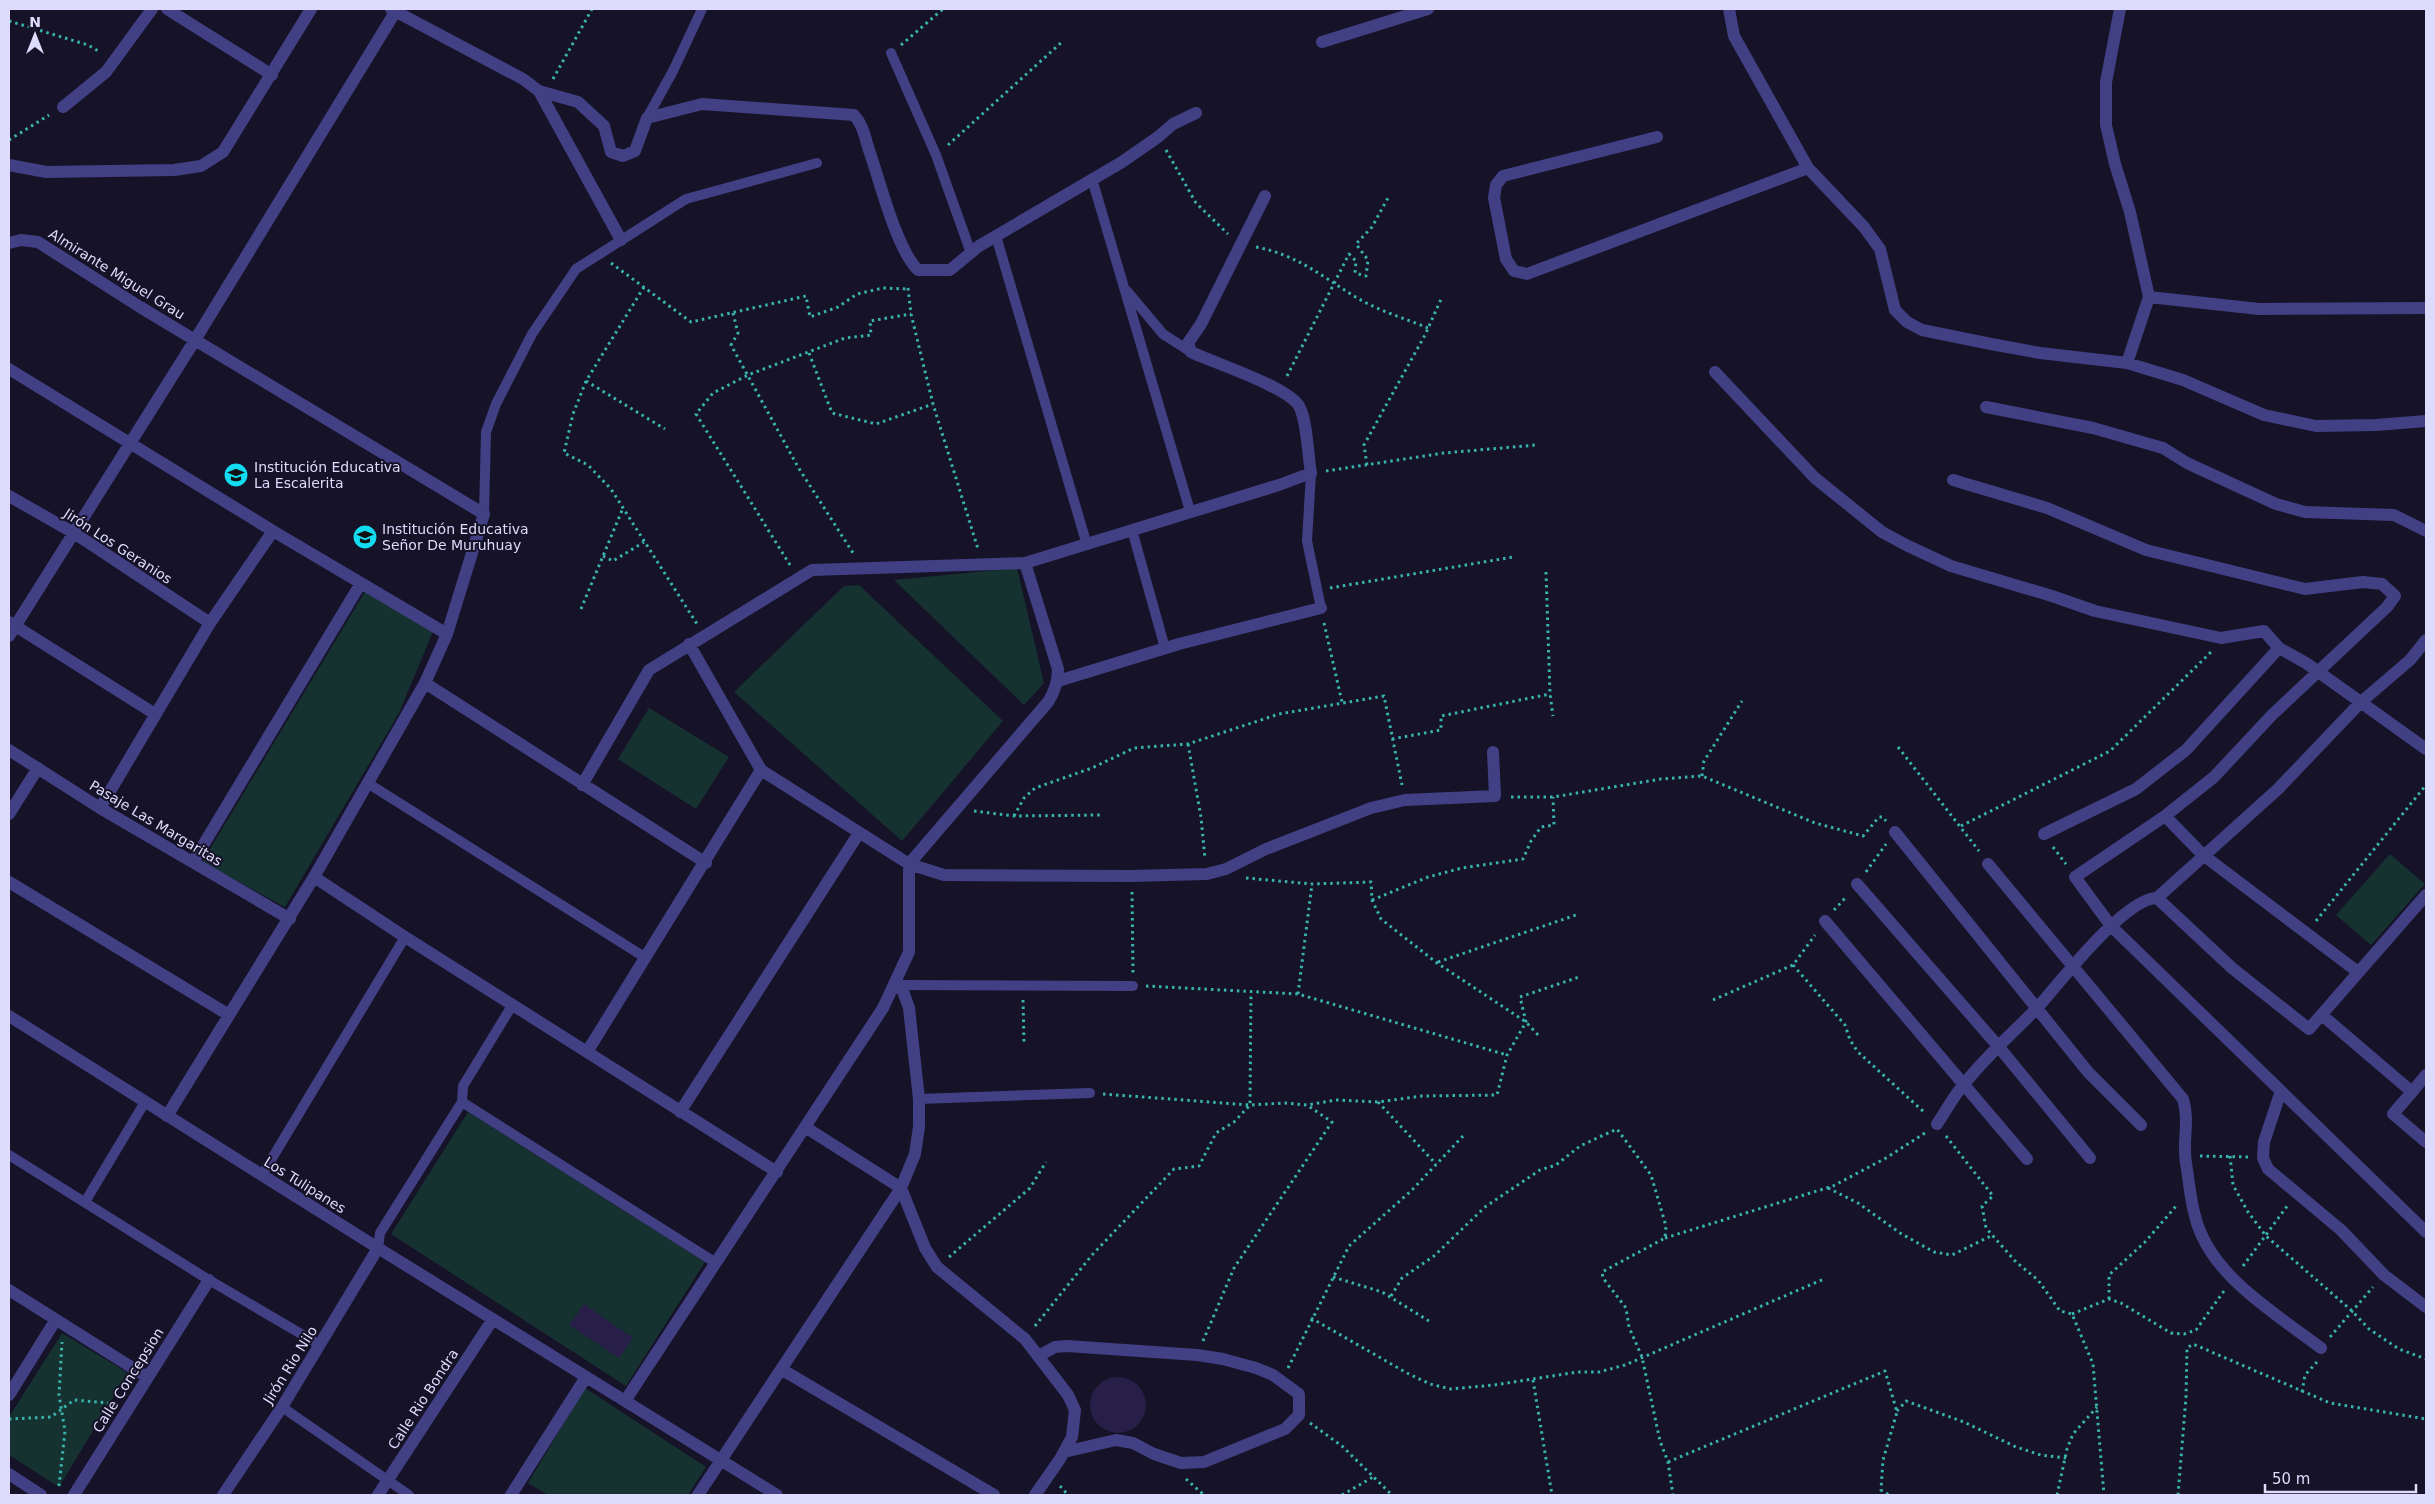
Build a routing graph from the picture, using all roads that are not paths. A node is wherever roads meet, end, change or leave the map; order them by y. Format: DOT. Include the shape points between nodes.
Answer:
graph roads {
  1 [pos="152,9"];
  2 [pos="166,9"];
  3 [pos="311,9"];
  4 [pos="702,9"];
  5 [pos="1428,9"];
  6 [pos="1729,9"];
  7 [pos="2120,9"];
  8 [pos="395,10"];
  9 [pos="1322,42"];
  10 [pos="891,53"];
  11 [pos="272,75"];
  12 [pos="542,92"];
  13 [pos="63,107"];
  14 [pos="1196,113"];
  15 [pos="647,118"];
  16 [pos="1657,137"];
  17 [pos="817,163"];
  18 [pos="9,165"];
  19 [pos="1808,168"];
  20 [pos="1092,180"];
  21 [pos="1265,196"];
  22 [pos="996,236"];
  23 [pos="621,240"];
  24 [pos="15,241"];
  25 [pos="971,253"];
  26 [pos="1124,286"];
  27 [pos="2150,297"];
  28 [pos="2426,308"];
  29 [pos="195,340"];
  30 [pos="1191,352"];
  31 [pos="2127,363"];
  32 [pos="9,369"];
  33 [pos="1715,372"];
  34 [pos="1986,407"];
  35 [pos="2426,420"];
  36 [pos="132,443"];
  37 [pos="1311,473"];
  38 [pos="1953,480"];
  39 [pos="9,496"];
  40 [pos="1190,511"];
  41 [pos="484,514"];
  42 [pos="1132,530"];
  43 [pos="273,531"];
  44 [pos="2426,531"];
  45 [pos="74,533"];
  46 [pos="1087,545"];
  47 [pos="1025,563"];
  48 [pos="361,583"];
  49 [pos="1321,608"];
  50 [pos="210,623"];
  51 [pos="11,628"];
  52 [pos="447,634"];
  53 [pos="2426,640"];
  54 [pos="689,644"];
  55 [pos="1165,648"];
  56 [pos="2279,648"];
  57 [pos="2316,672"];
  58 [pos="1058,681"];
  59 [pos="425,683"];
  60 [pos="2361,702"];
  61 [pos="155,714"];
  62 [pos="2426,749"];
  63 [pos="9,750"];
  64 [pos="1493,752"];
  65 [pos="38,768"];
  66 [pos="761,770"];
  67 [pos="370,784"];
  68 [pos="582,785"];
  69 [pos="100,808"];
  70 [pos="9,814"];
  71 [pos="2165,816"];
  72 [pos="1895,832"];
  73 [pos="859,833"];
  74 [pos="2044,834"];
  75 [pos="2203,854"];
  76 [pos="193,862"];
  77 [pos="706,863"];
  78 [pos="909,864"];
  79 [pos="1988,864"];
  80 [pos="314,877"];
  81 [pos="9,882"];
  82 [pos="1857,884"];
  83 [pos="2426,895"];
  84 [pos="2157,898"];
  85 [pos="290,919"];
  86 [pos="1825,921"];
  87 [pos="2111,926"];
  88 [pos="406,937"];
  89 [pos="646,958"];
  90 [pos="2074,965"];
  91 [pos="2358,972"];
  92 [pos="895,985"];
  93 [pos="1133,986"];
  94 [pos="512,1004"];
  95 [pos="2038,1007"];
  96 [pos="229,1015"];
  97 [pos="9,1016"];
  98 [pos="2323,1016"];
  99 [pos="1998,1046"];
  100 [pos="586,1052"];
  101 [pos="2426,1075"];
  102 [pos="1964,1084"];
  103 [pos="2281,1091"];
  104 [pos="2412,1092"];
  105 [pos="1090,1093"];
  106 [pos="919,1099"];
  107 [pos="145,1102"];
  108 [pos="462,1102"];
  109 [pos="680,1112"];
  110 [pos="167,1116"];
  111 [pos="1937,1124"];
  112 [pos="2141,1125"];
  113 [pos="804,1127"];
  114 [pos="2426,1142"];
  115 [pos="9,1155"];
  116 [pos="2090,1158"];
  117 [pos="2027,1159"];
  118 [pos="777,1172"];
  119 [pos="262,1175"];
  120 [pos="901,1188"];
  121 [pos="85,1202"];
  122 [pos="2426,1232"];
  123 [pos="378,1248"];
  124 [pos="716,1263"];
  125 [pos="209,1280"];
  126 [pos="9,1290"];
  127 [pos="2426,1307"];
  128 [pos="493,1319"];
  129 [pos="55,1321"];
  130 [pos="320,1345"];
  131 [pos="2321,1348"];
  132 [pos="1040,1356"];
  133 [pos="781,1369"];
  134 [pos="148,1377"];
  135 [pos="586,1377"];
  136 [pos="9,1395"];
  137 [pos="624,1401"];
  138 [pos="282,1408"];
  139 [pos="1064,1452"];
  140 [pos="721,1460"];
  141 [pos="9,1474"];
  142 [pos="388,1481"];
  143 [pos="41,1495"];
  144 [pos="74,1495"];
  145 [pos="223,1495"];
  146 [pos="378,1495"];
  147 [pos="409,1495"];
  148 [pos="511,1495"];
  149 [pos="698,1495"];
  150 [pos="777,1495"];
  151 [pos="994,1495"];
  152 [pos="1035,1495"];
  1 -- 13 [label="street" via="106,72"];
  2 -- 11 [label="street"];
  3 -- 11 [label="street"];
  4 -- 15 [label="lane"];
  5 -- 9 [label="street"];
  6 -- 19 [label="street" via="1734,36"];
  7 -- 27 [label="street" via="2106,82 2106,126"];
  8 -- 12 [label="street"];
  8 -- 29 [label="street"];
  10 -- 25 [label="lane" via="936,155"];
  11 -- 18 [label="street" via="223,152 201,166 174,170 46,172"];
  12 -- 15 [label="street" via="578,102 604,126 611,152 623,156 635,151"];
  12 -- 23 [label="street"];
  14 -- 20 [label="street" via="1173,124"];
  15 -- 25 [label="street" via="702,104 854,115 861,123 907,254 918,270 950,270"];
  16 -- 19 [label="street" via="1503,176 1496,185 1494,198 1506,259 1514,271 1527,274"];
  17 -- 23 [label="lane" via="686,199"];
  19 -- 31 [label="street" via="1864,227 1880,249 1895,310 1907,322 1922,330 1991,344"];
  20 -- 22 [label="street"];
  20 -- 26 [label="lane"];
  21 -- 30 [label="street" via="1201,324 1188,342"];
  22 -- 25 [label="street"];
  22 -- 46 [label="lane"];
  23 -- 41 [label="lane" via="576,269 532,334 496,404 486,432"];
  24 -- 29 [label="street, Almirante Miguel Grau" via="38,242"];
  26 -- 30 [label="lane" via="1163,334"];
  26 -- 40 [label="lane"];
  27 -- 28 [label="street" via="2259,309"];
  27 -- 31 [label="street"];
  29 -- 36 [label="street"];
  29 -- 41 [label="street, Almirante Miguel Grau"];
  30 -- 37 [label="street" via="1294,399 1301,409"];
  31 -- 35 [label="street" via="2183,380 2264,415 2316,426"];
  32 -- 36 [label="street"];
  33 -- 56 [label="street" via="1816,478 1882,532 1908,546 1951,566 2095,611 2220,638 2264,631"];
  34 -- 44 [label="street" via="2093,428 2163,448 2276,504 2298,510 2394,515"];
  36 -- 43 [label="street"];
  36 -- 45 [label="street"];
  37 -- 40 [label="street"];
  37 -- 49 [label="lane" via="1307,541"];
  38 -- 57 [label="street" via="2047,508 2146,550 2274,582 2305,589 2363,582 2382,584 2395,596 2387,607"];
  39 -- 45 [label="street, Jirón Los Geranios"];
  40 -- 42 [label="street"];
  41 -- 52 [label="street"];
  42 -- 46 [label="street"];
  42 -- 55 [label="lane"];
  43 -- 48 [label="street"];
  43 -- 50 [label="street"];
  45 -- 50 [label="street, Jirón Los Geranios"];
  45 -- 51 [label="street"];
  46 -- 47 [label="street"];
  47 -- 54 [label="street" via="812,570"];
  47 -- 58 [label="street" via="1058,669"];
  48 -- 52 [label="street"];
  48 -- 76 [label="street"];
  49 -- 55 [label="street"];
  50 -- 61 [label="street"];
  51 -- 61 [label="street"];
  52 -- 59 [label="street"];
  53 -- 60 [label="street" via="2410,660"];
  54 -- 66 [label="street"];
  54 -- 68 [label="street" via="649,670"];
  55 -- 58 [label="street"];
  56 -- 57 [label="street"];
  56 -- 74 [label="street" via="2186,750 2136,789"];
  57 -- 60 [label="street"];
  57 -- 71 [label="street" via="2214,777"];
  58 -- 78 [label="street" via="1048,702"];
  59 -- 67 [label="street"];
  59 -- 68 [label="street"];
  60 -- 62 [label="street"];
  60 -- 75 [label="street" via="2278,789"];
  61 -- 69 [label="street"];
  63 -- 65 [label="street, Pasaje Las Margaritas"];
  64 -- 78 [label="street" via="1495,796 1405,800 1372,808 1207,874 944,875"];
  65 -- 69 [label="street, Pasaje Las Margaritas"];
  65 -- 70 [label="street"];
  66 -- 73 [label="street"];
  66 -- 77 [label="street"];
  67 -- 80 [label="street"];
  67 -- 89 [label="lane"];
  68 -- 77 [label="street"];
  69 -- 76 [label="street, Pasaje Las Margaritas"];
  71 -- 75 [label="street"];
  71 -- 87 [label="street" via="2075,877"];
  72 -- 95 [label="street"];
  73 -- 78 [label="street"];
  73 -- 109 [label="street"];
  75 -- 84 [label="street"];
  75 -- 91 [label="street"];
  76 -- 85 [label="street, Pasaje Las Margaritas"];
  77 -- 89 [label="street"];
  78 -- 92 [label="street" via="909,952"];
  79 -- 90 [label="street"];
  80 -- 85 [label="street"];
  80 -- 88 [label="street"];
  81 -- 96 [label="street"];
  82 -- 99 [label="street"];
  83 -- 91 [label="street"];
  84 -- 87 [label="street" via="2148,898"];
  84 -- 98 [label="street" via="2232,968 2309,1029"];
  85 -- 96 [label="street"];
  86 -- 102 [label="street"];
  87 -- 90 [label="street"];
  87 -- 103 [label="street"];
  88 -- 94 [label="street"];
  88 -- 119 [label="lane"];
  89 -- 100 [label="street"];
  90 -- 95 [label="street"];
  90 -- 131 [label="street" via="2182,1099 2187,1113 2184,1155 2195,1216 2207,1245 2233,1280"];
  91 -- 98 [label="street"];
  92 -- 93 [label="lane"];
  92 -- 106 [label="street" via="903,991 909,1008"];
  92 -- 113 [label="street"];
  94 -- 100 [label="street"];
  94 -- 108 [label="lane" via="463,1086"];
  95 -- 99 [label="street"];
  95 -- 112 [label="street" via="2088,1072"];
  96 -- 110 [label="street"];
  97 -- 107 [label="street, Los Tulipanes"];
  98 -- 104 [label="street"];
  99 -- 102 [label="street"];
  99 -- 116 [label="street"];
  100 -- 109 [label="street"];
  101 -- 104 [label="street"];
  102 -- 111 [label="street"];
  102 -- 117 [label="street"];
  103 -- 122 [label="street"];
  103 -- 127 [label="street" via="2264,1142 2263,1158 2268,1169 2341,1230 2384,1275"];
  104 -- 114 [label="street" via="2393,1114"];
  105 -- 106 [label="lane"];
  106 -- 120 [label="street" via="915,1154"];
  107 -- 110 [label="street, Los Tulipanes"];
  107 -- 121 [label="lane"];
  108 -- 123 [label="lane" via="380,1233"];
  108 -- 124 [label="lane"];
  109 -- 118 [label="street"];
  110 -- 119 [label="street, Los Tulipanes"];
  113 -- 118 [label="street"];
  113 -- 120 [label="street"];
  115 -- 121 [label="lane"];
  118 -- 124 [label="street"];
  119 -- 123 [label="street, Los Tulipanes"];
  120 -- 132 [label="street" via="937,1266 1025,1339"];
  120 -- 133 [label="street"];
  121 -- 125 [label="lane"];
  123 -- 128 [label="street, Los Tulipanes"];
  123 -- 130 [label="street, Jirón Rio Nilo"];
  124 -- 137 [label="street"];
  125 -- 130 [label="lane"];
  125 -- 134 [label="street, Calle Concepsion"];
  126 -- 129 [label="street"];
  128 -- 135 [label="street, Los Tulipanes"];
  128 -- 142 [label="street, Calle Rio Bondra"];
  129 -- 134 [label="street"];
  129 -- 136 [label="street"];
  130 -- 138 [label="street, Jirón Rio Nilo"];
  132 -- 139 [label="street" via="1075,1410 1072,1437"];
  132 -- 139 [label="street" via="1055,1347 1067,1346 1197,1355 1256,1368 1299,1394 1300,1415 1285,1429 1204,1462 1181,1463 1133,1443 1116,1440"];
  133 -- 140 [label="street"];
  133 -- 151 [label="street"];
  134 -- 144 [label="street, Calle Concepsion"];
  135 -- 137 [label="street, Los Tulipanes"];
  135 -- 148 [label="street"];
  137 -- 140 [label="street, Los Tulipanes"];
  138 -- 142 [label="lane"];
  138 -- 145 [label="street, Jirón Rio Nilo"];
  139 -- 152 [label="street"];
  140 -- 149 [label="street"];
  140 -- 150 [label="street, Los Tulipanes"];
  141 -- 143 [label="street"];
  142 -- 146 [label="street, Calle Rio Bondra"];
  142 -- 147 [label="lane"];
}
